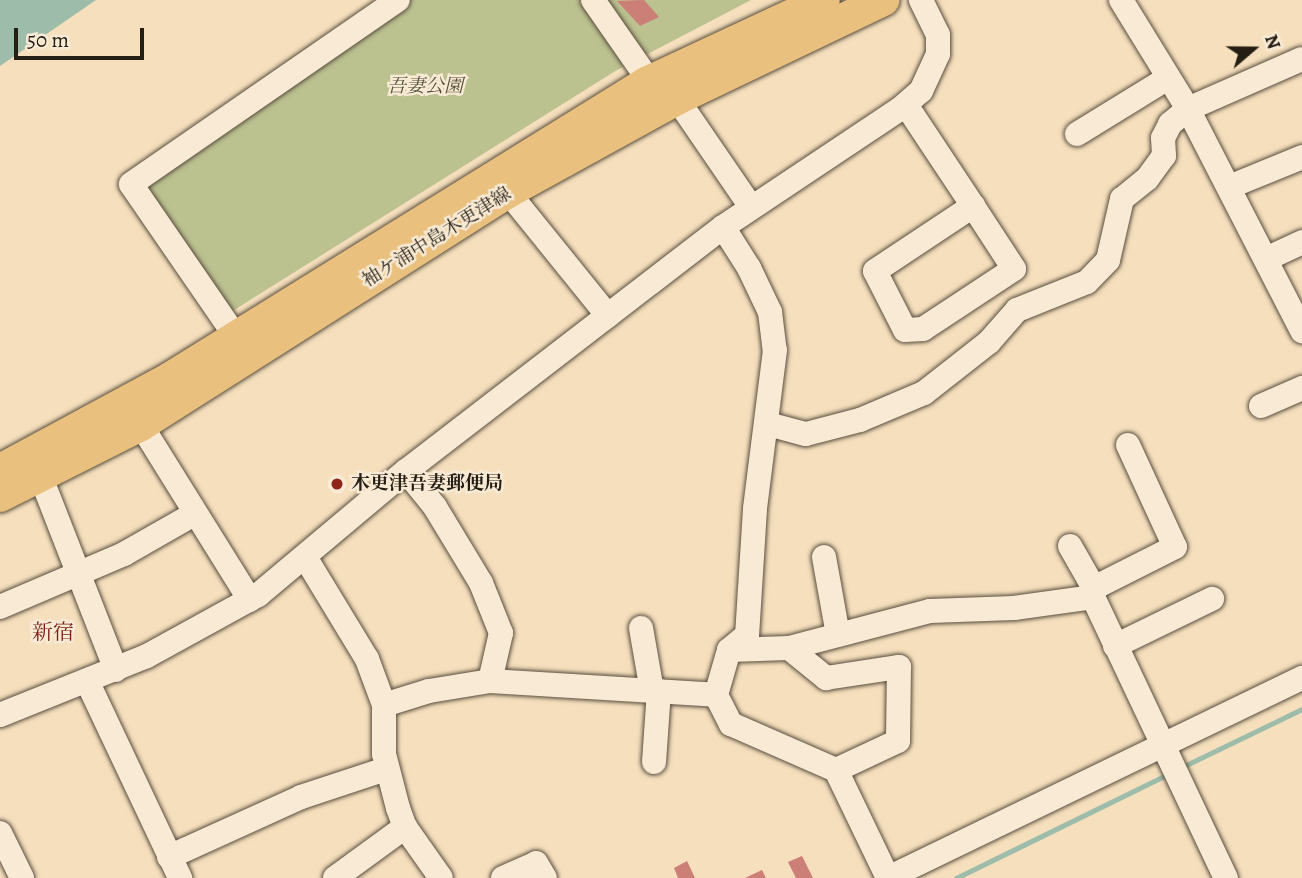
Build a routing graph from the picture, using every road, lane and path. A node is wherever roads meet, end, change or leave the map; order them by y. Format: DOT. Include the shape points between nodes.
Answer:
graph roads {
  1 [pos="398,0"];
  2 [pos="593,0"];
  3 [pos="824,0"];
  4 [pos="884,0"];
  5 [pos="921,0"];
  6 [pos="1121,0"];
  7 [pos="1302,59"];
  8 [pos="1168,78"];
  9 [pos="650,82"];
  10 [pos="677,99"];
  11 [pos="906,105"];
  12 [pos="1188,109"];
  13 [pos="1077,134"];
  14 [pos="1302,157"];
  15 [pos="1229,187"];
  16 [pos="508,192"];
  17 [pos="972,206"];
  18 [pos="751,207"];
  19 [pos="723,228"];
  20 [pos="1302,242"];
  21 [pos="1266,259"];
  22 [pos="608,316"];
  23 [pos="1301,328"];
  24 [pos="242,345"];
  25 [pos="1302,387"];
  26 [pos="1261,407"];
  27 [pos="768,424"];
  28 [pos="141,425"];
  29 [pos="1128,445"];
  30 [pos="0,470"];
  31 [pos="407,471"];
  32 [pos="40,475"];
  33 [pos="0,496"];
  34 [pos="194,514"];
  35 [pos="1070,546"];
  36 [pos="824,557"];
  37 [pos="305,558"];
  38 [pos="77,574"];
  39 [pos="1094,593"];
  40 [pos="1212,599"];
  41 [pos="250,600"];
  42 [pos="0,607"];
  43 [pos="641,628"];
  44 [pos="838,635"];
  45 [pos="1115,646"];
  46 [pos="789,648"];
  47 [pos="729,650"];
  48 [pos="117,670"];
  49 [pos="1302,678"];
  50 [pos="490,681"];
  51 [pos="88,683"];
  52 [pos="655,691"];
  53 [pos="716,695"];
  54 [pos="384,705"];
  55 [pos="0,715"];
  56 [pos="1162,744"];
  57 [pos="654,762"];
  58 [pos="386,769"];
  59 [pos="836,770"];
  60 [pos="405,827"];
  61 [pos="0,833"];
  62 [pos="175,867"];
  63 [pos="22,878"];
  64 [pos="335,878"];
  65 [pos="442,878"];
  66 [pos="503,878"];
  67 [pos="545,878"];
  68 [pos="888,878"];
  69 [pos="1226,878"];
  1 -- 24 [label="street" via="131,184"];
  2 -- 9 [label="street"];
  3 -- 9 [label="main road, 袖ケ浦中島木更津線"];
  4 -- 10 [label="main road, 袖ケ浦中島木更津線"];
  5 -- 11 [label="street" via="938,35 938,54 921,91"];
  6 -- 8 [label="street"];
  7 -- 12 [label="street"];
  8 -- 12 [label="street"];
  8 -- 13 [label="street"];
  9 -- 24 [label="main road, 袖ケ浦中島木更津線"];
  10 -- 16 [label="main road, 袖ケ浦中島木更津線"];
  10 -- 18 [label="street"];
  11 -- 17 [label="street"];
  11 -- 18 [label="street"];
  12 -- 15 [label="street"];
  12 -- 27 [label="street" via="1167,131 1164,156 1122,199 1108,260 1087,282 1017,310 989,342 924,393 860,420 806,434"];
  14 -- 15 [label="street"];
  15 -- 21 [label="street"];
  16 -- 22 [label="street"];
  16 -- 24 [label="main road, 袖ケ浦中島木更津線"];
  17 -- 17 [label="street" via="1014,269 923,329 905,330 875,271"];
  18 -- 19 [label="street"];
  19 -- 22 [label="street"];
  19 -- 27 [label="street" via="770,312 775,351"];
  20 -- 21 [label="street"];
  21 -- 23 [label="street"];
  22 -- 31 [label="street"];
  24 -- 28 [label="main road, 袖ケ浦中島木更津線"];
  24 -- 30 [label="main road, 袖ケ浦中島木更津線" via="170,378"];
  25 -- 26 [label="street"];
  27 -- 47 [label="street" via="755,509 747,635"];
  28 -- 32 [label="main road, 袖ケ浦中島木更津線"];
  28 -- 34 [label="street"];
  29 -- 39 [label="street" via="1175,547"];
  31 -- 37 [label="street"];
  31 -- 50 [label="street" via="435,507 481,583 496,620 501,633"];
  32 -- 33 [label="main road, 袖ケ浦中島木更津線"];
  32 -- 38 [label="street"];
  34 -- 38 [label="street" via="124,554"];
  34 -- 41 [label="street"];
  35 -- 39 [label="street"];
  36 -- 44 [label="street"];
  37 -- 41 [label="street"];
  37 -- 54 [label="street" via="367,659"];
  38 -- 42 [label="street"];
  38 -- 48 [label="street"];
  39 -- 44 [label="street" via="1014,608 930,611"];
  39 -- 45 [label="street"];
  40 -- 45 [label="street"];
  41 -- 48 [label="street"];
  43 -- 52 [label="street"];
  44 -- 46 [label="street"];
  45 -- 56 [label="street"];
  46 -- 47 [label="street"];
  46 -- 59 [label="street" via="826,678 899,667 898,741"];
  47 -- 53 [label="street"];
  48 -- 51 [label="street"];
  49 -- 56 [label="street"];
  50 -- 52 [label="street"];
  50 -- 54 [label="street" via="429,691"];
  51 -- 55 [label="street"];
  51 -- 62 [label="street"];
  52 -- 53 [label="street"];
  52 -- 57 [label="street"];
  53 -- 59 [label="street" via="731,724"];
  54 -- 58 [label="street"];
  56 -- 68 [label="street"];
  56 -- 69 [label="street"];
  58 -- 60 [label="street"];
  58 -- 62 [label="street" via="301,797"];
  59 -- 68 [label="street"];
  60 -- 64 [label="street"];
  60 -- 65 [label="street"];
  61 -- 63 [label="street"];
  66 -- 67 [label="street" via="536,863"];
}
